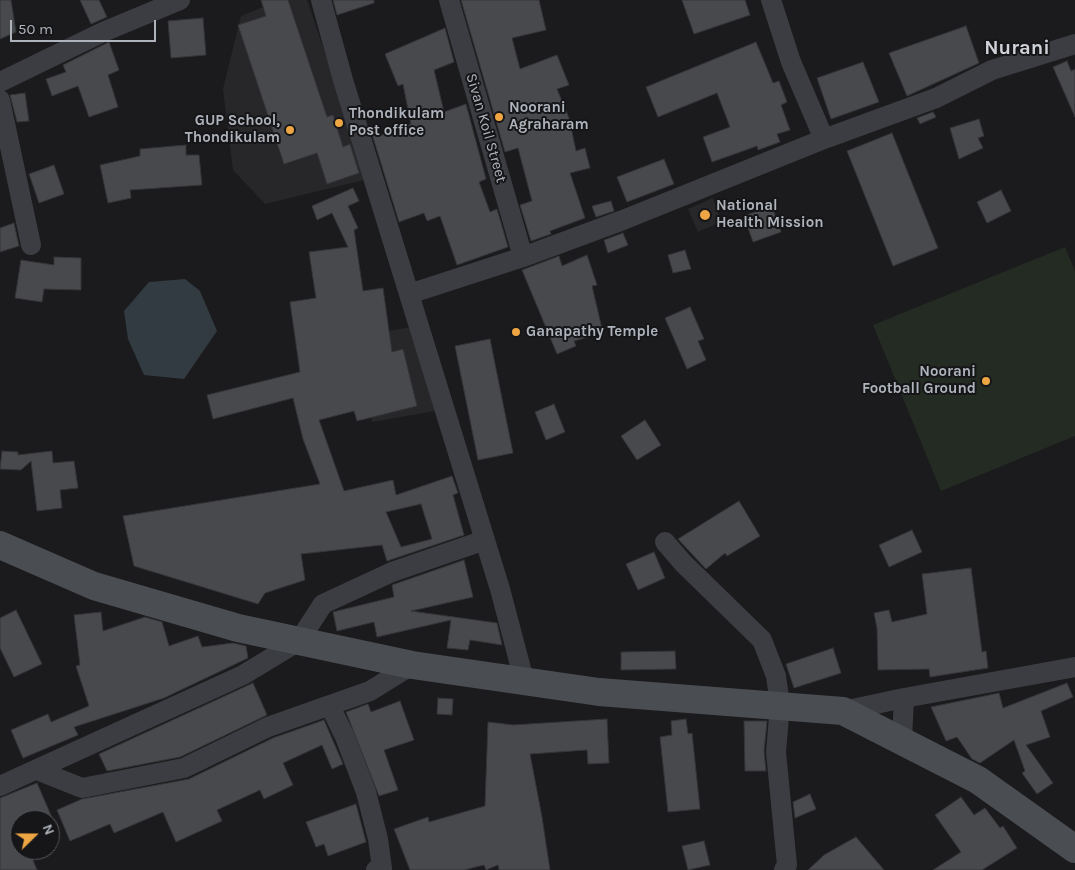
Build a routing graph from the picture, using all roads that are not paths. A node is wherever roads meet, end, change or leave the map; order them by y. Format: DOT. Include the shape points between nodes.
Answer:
graph roads {
  1 [pos="180,0"];
  2 [pos="321,0"];
  3 [pos="449,0"];
  4 [pos="771,0"];
  5 [pos="1075,44"];
  6 [pos="0,82"];
  7 [pos="0,100"];
  8 [pos="824,139"];
  9 [pos="30,244"];
  10 [pos="523,257"];
  11 [pos="409,294"];
  12 [pos="485,540"];
  13 [pos="665,542"];
  14 [pos="0,545"];
  15 [pos="299,641"];
  16 [pos="412,665"];
  17 [pos="1075,667"];
  18 [pos="524,680"];
  19 [pos="904,698"];
  20 [pos="780,705"];
  21 [pos="330,706"];
  22 [pos="843,711"];
  23 [pos="902,740"];
  24 [pos="37,770"];
  25 [pos="0,786"];
  26 [pos="1075,849"];
  27 [pos="376,870"];
  28 [pos="784,870"];
  1 -- 6 [label="street" via="103,32"];
  2 -- 11 [label="street"];
  3 -- 10 [label="street, Sivan Koil Street"];
  4 -- 8 [label="street" via="791,62"];
  5 -- 8 [label="street" via="992,70 936,98"];
  7 -- 9 [label="street"];
  8 -- 10 [label="street"];
  10 -- 11 [label="street"];
  11 -- 12 [label="street"];
  12 -- 15 [label="street" via="392,572 322,604"];
  12 -- 18 [label="street"];
  13 -- 20 [label="street" via="762,640 776,676"];
  14 -- 15 [label="street" via="94,586 238,628"];
  15 -- 16 [label="street"];
  15 -- 24 [label="street" via="243,675"];
  16 -- 18 [label="street"];
  16 -- 21 [label="street" via="370,691"];
  17 -- 19 [label="street"];
  18 -- 20 [label="street" via="599,692"];
  19 -- 22 [label="street"];
  19 -- 23 [label="street"];
  20 -- 22 [label="street"];
  20 -- 28 [label="street" via="776,752 787,866"];
  21 -- 24 [label="street" via="268,727 184,768 82,788"];
  21 -- 27 [label="street" via="366,792 382,868"];
  22 -- 23 [label="street"];
  23 -- 26 [label="street" via="978,780"];
  24 -- 25 [label="street"];
}
